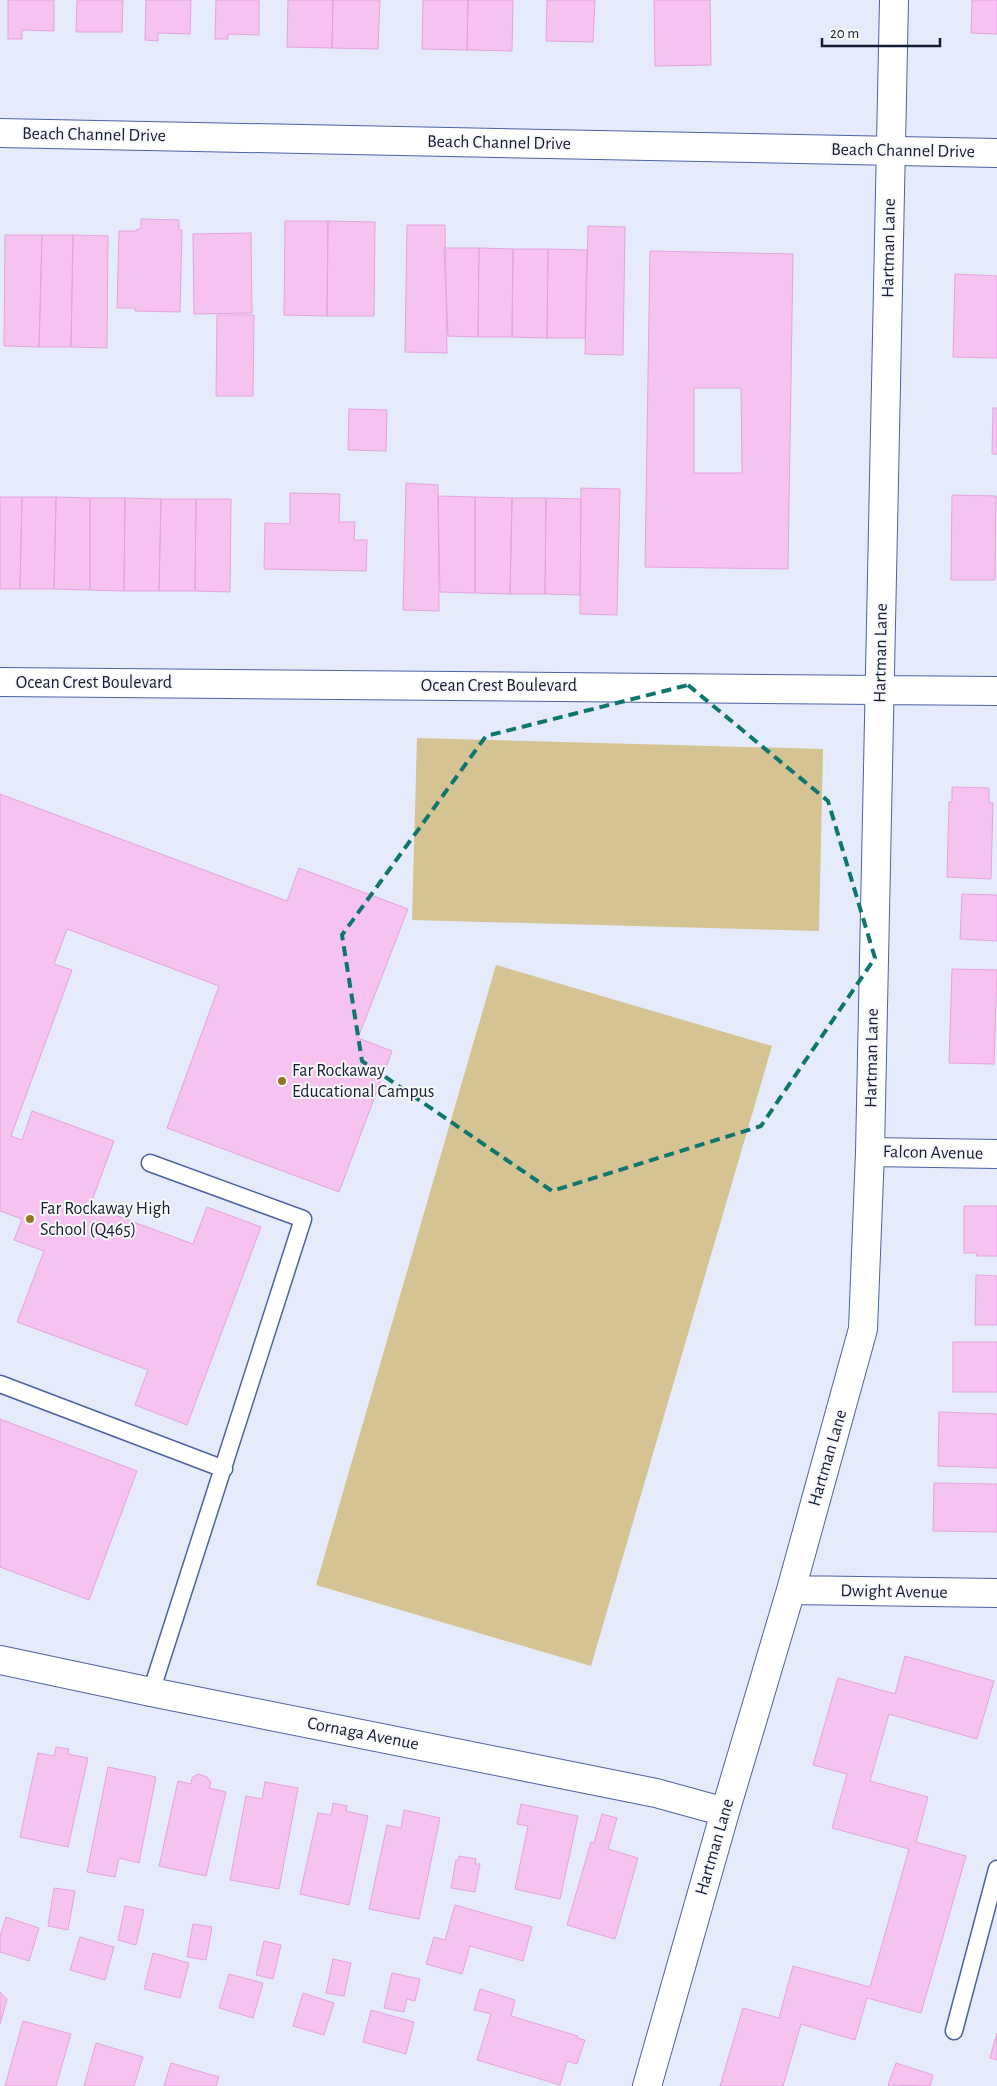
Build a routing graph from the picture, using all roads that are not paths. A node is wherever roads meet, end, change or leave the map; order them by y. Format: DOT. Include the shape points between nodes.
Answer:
graph roads {
  1 [pos="894,0"];
  2 [pos="0,133"];
  3 [pos="890,152"];
  4 [pos="997,153"];
  5 [pos="0,682"];
  6 [pos="880,689"];
  7 [pos="997,691"];
  8 [pos="870,1152"];
  9 [pos="997,1154"];
  10 [pos="150,1163"];
  11 [pos="0,1384"];
  12 [pos="224,1469"];
  13 [pos="791,1590"];
  14 [pos="997,1593"];
  15 [pos="0,1660"];
  16 [pos="151,1692"];
  17 [pos="725,1812"];
  18 [pos="997,1869"];
  19 [pos="954,2031"];
  20 [pos="647,2086"];
  1 -- 3 [label="street, Hartman Lane"];
  2 -- 3 [label="street, Beach Channel Drive"];
  3 -- 4 [label="street, Beach Channel Drive"];
  3 -- 6 [label="street, Hartman Lane"];
  5 -- 6 [label="street, Ocean Crest Boulevard"];
  6 -- 7 [label="street, Ocean Crest Boulevard"];
  6 -- 8 [label="street, Hartman Lane"];
  8 -- 9 [label="street, Falcon Avenue"];
  8 -- 13 [label="street, Hartman Lane" via="863,1329"];
  10 -- 12 [label="lane" via="303,1220"];
  11 -- 12 [label="lane"];
  12 -- 16 [label="lane"];
  13 -- 14 [label="street, Dwight Avenue"];
  13 -- 17 [label="street, Hartman Lane"];
  15 -- 16 [label="street, Cornaga Avenue"];
  16 -- 17 [label="street, Cornaga Avenue" via="656,1793"];
  17 -- 20 [label="street, Hartman Lane"];
  18 -- 19 [label="lane"];
}
